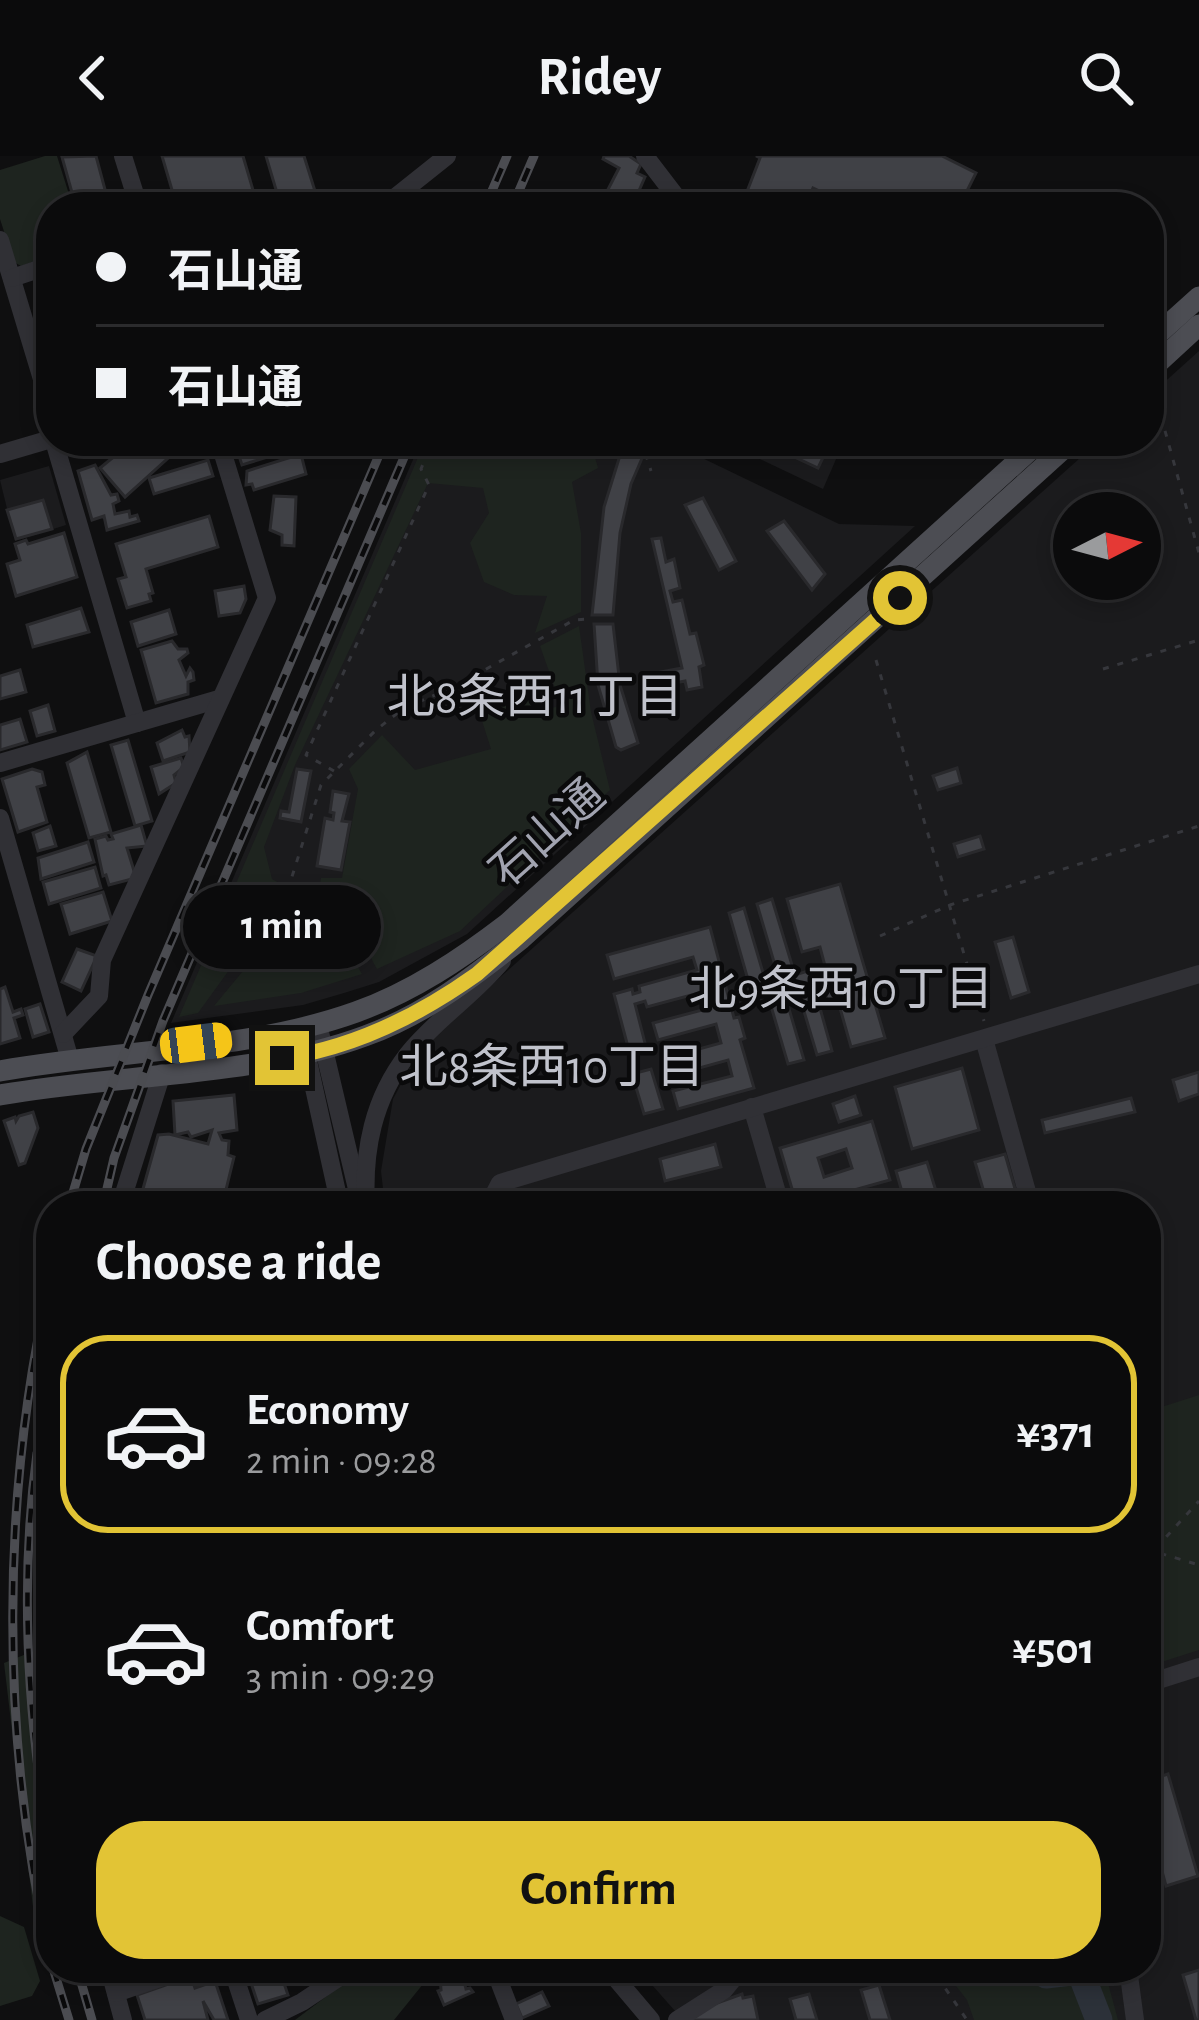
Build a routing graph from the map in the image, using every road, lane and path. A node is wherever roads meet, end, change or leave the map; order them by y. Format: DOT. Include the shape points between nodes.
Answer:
graph roads {
  1 [pos="123,156"];
  2 [pos="447,156"];
  3 [pos="645,156"];
  4 [pos="134,192"];
  5 [pos="402,192"];
  6 [pos="673,192"];
  7 [pos="0,240"];
  8 [pos="36,271"];
  9 [pos="12,278"];
  10 [pos="1199,297"];
  11 [pos="1199,326"];
  12 [pos="1164,328"];
  13 [pos="1164,358"];
  14 [pos="36,359"];
  15 [pos="1164,427"];
  16 [pos="36,444"];
  17 [pos="0,454"];
  18 [pos="57,456"];
  19 [pos="224,456"];
  20 [pos="426,456"];
  21 [pos="646,456"];
  22 [pos="1023,456"];
  23 [pos="1055,456"];
  24 [pos="651,472"];
  25 [pos="1199,553"];
  26 [pos="590,619"];
  27 [pos="1199,640"];
  28 [pos="876,660"];
  29 [pos="1103,669"];
  30 [pos="219,699"];
  31 [pos="136,723"];
  32 [pos="0,763"];
  33 [pos="336,772"];
  34 [pos="0,818"];
  35 [pos="1199,826"];
  36 [pos="284,905"];
  37 [pos="950,905"];
  38 [pos="880,936"];
  39 [pos="521,939"];
  40 [pos="1199,974"];
  41 [pos="310,1026"];
  42 [pos="64,1034"];
  43 [pos="984,1039"];
  44 [pos="316,1052"];
  45 [pos="70,1060"];
  46 [pos="0,1071"];
  47 [pos="162,1073"];
  48 [pos="0,1095"];
  49 [pos="752,1107"];
  50 [pos="125,1191"];
  51 [pos="338,1191"];
  52 [pos="358,1191"];
  53 [pos="363,1191"];
  54 [pos="496,1191"];
  55 [pos="776,1191"];
  56 [pos="1027,1191"];
  57 [pos="1199,1502"];
  58 [pos="1161,1538"];
  59 [pos="1161,1553"];
  60 [pos="1199,1565"];
  61 [pos="1199,1667"];
  62 [pos="1161,1679"];
  63 [pos="113,1983"];
  64 [pos="145,1983"];
  65 [pos="237,1983"];
  66 [pos="325,1983"];
  67 [pos="500,1983"];
  68 [pos="620,1983"];
  69 [pos="730,1983"];
  70 [pos="942,1983"];
  71 [pos="1130,1983"];
  72 [pos="116,1993"];
  73 [pos="276,2018"];
  74 [pos="123,2020"];
  75 [pos="249,2020"];
  76 [pos="514,2020"];
  77 [pos="651,2020"];
  78 [pos="677,2020"];
  79 [pos="967,2020"];
  80 [pos="1135,2020"];
  1 -- 4 [label="street"];
  2 -- 5 [label="street"];
  3 -- 6 [label="street"];
  7 -- 9 [label="street"];
  8 -- 9 [label="street"];
  9 -- 14 [label="street"];
  10 -- 12 [label="main road"];
  11 -- 13 [label="main road"];
  15 -- 25 [label="path"];
  16 -- 17 [label="street"];
  18 -- 31 [label="street"];
  19 -- 30 [label="street" via="268,598"];
  20 -- 33 [label="path" via="421,469 429,485 306,755"];
  21 -- 24 [label="path"];
  22 -- 41 [label="main road, 石山通" via="508,923 390,999"];
  23 -- 39 [label="main road, 石山通"];
  26 -- 33 [label="path" via="574,620 404,708"];
  27 -- 29 [label="path"];
  28 -- 37 [label="path"];
  30 -- 31 [label="street"];
  30 -- 42 [label="street" via="103,960 99,996"];
  31 -- 32 [label="street"];
  33 -- 36 [label="path" via="321,785"];
  34 -- 42 [label="street"];
  35 -- 37 [label="path"];
  37 -- 38 [label="path"];
  37 -- 43 [label="path"];
  39 -- 44 [label="main road, 石山通" via="439,1001"];
  39 -- 53 [label="street" via="408,1054 368,1136"];
  40 -- 43 [label="street"];
  41 -- 44 [label="street"];
  41 -- 45 [label="main road, 石山通"];
  42 -- 45 [label="street"];
  43 -- 49 [label="street"];
  43 -- 56 [label="street"];
  44 -- 47 [label="main road, 石山通"];
  44 -- 51 [label="street"];
  44 -- 52 [label="street"];
  45 -- 46 [label="main road, 石山通"];
  47 -- 48 [label="main road, 石山通"];
  47 -- 50 [label="street"];
  49 -- 54 [label="street" via="500,1183"];
  49 -- 55 [label="street"];
  57 -- 58 [label="path"];
  59 -- 60 [label="path"];
  61 -- 62 [label="street"];
  63 -- 72 [label="street"];
  64 -- 72 [label="street"];
  65 -- 75 [label="street"];
  66 -- 73 [label="street"];
  67 -- 76 [label="street"];
  68 -- 77 [label="street"];
  69 -- 78 [label="street"];
  70 -- 79 [label="path"];
  71 -- 80 [label="street"];
  72 -- 74 [label="street"];
}
